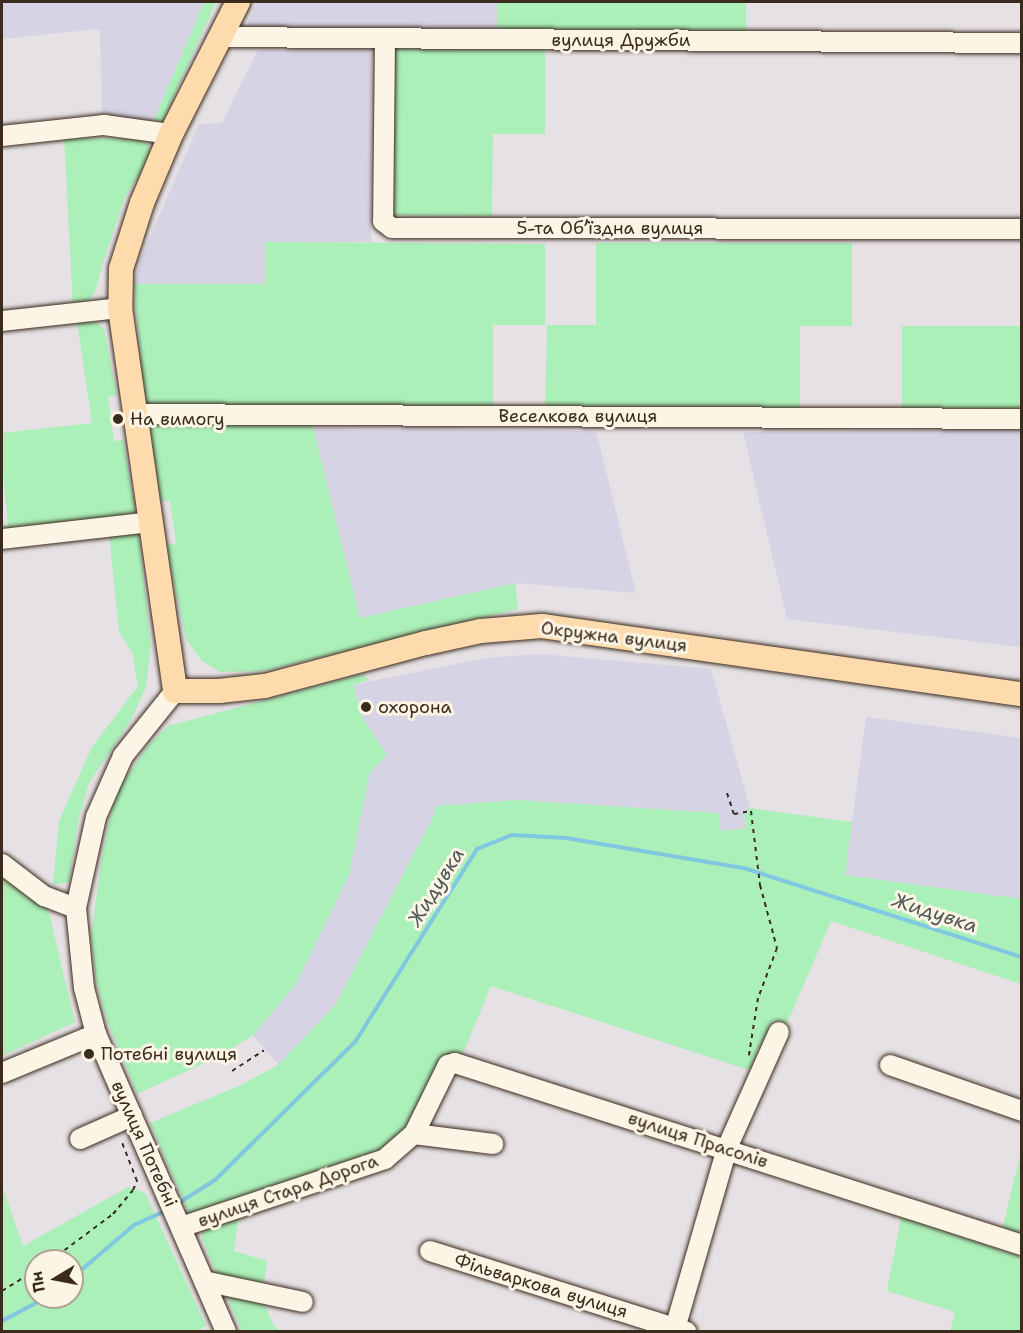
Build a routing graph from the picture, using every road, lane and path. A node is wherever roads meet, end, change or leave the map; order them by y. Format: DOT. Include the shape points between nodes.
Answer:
graph roads {
  1 [pos="238,2"];
  2 [pos="220,37"];
  3 [pos="385,39"];
  4 [pos="1022,43"];
  5 [pos="171,134"];
  6 [pos="2,136"];
  7 [pos="1022,229"];
  8 [pos="120,308"];
  9 [pos="2,321"];
  10 [pos="134,414"];
  11 [pos="1022,419"];
  12 [pos="151,522"];
  13 [pos="2,539"];
  14 [pos="175,691"];
  15 [pos="1022,694"];
  16 [pos="727,793"];
  17 [pos="2,864"];
  18 [pos="76,908"];
  19 [pos="779,1032"];
  20 [pos="96,1034"];
  21 [pos="264,1050"];
  22 [pos="890,1065"];
  23 [pos="232,1071"];
  24 [pos="2,1073"];
  25 [pos="759,1077"];
  26 [pos="1022,1111"];
  27 [pos="123,1120"];
  28 [pos="414,1134"];
  29 [pos="80,1139"];
  30 [pos="493,1144"];
  31 [pos="727,1148"];
  32 [pos="179,1222"];
  33 [pos="1022,1245"];
  34 [pos="66,1249"];
  35 [pos="430,1251"];
  36 [pos="24,1277"];
  37 [pos="204,1281"];
  38 [pos="2,1291"];
  39 [pos="303,1302"];
  40 [pos="220,1329"];
  41 [pos="679,1330"];
  1 -- 2 [label="main road"];
  2 -- 3 [label="street, вулиця Дружби"];
  2 -- 5 [label="main road"];
  3 -- 4 [label="street, вулиця Дружби"];
  3 -- 7 [label="street, 5-та Обʼїздна вулиця" via="383,221 392,228"];
  5 -- 6 [label="street" via="104,125"];
  5 -- 8 [label="main road" via="120,268"];
  8 -- 9 [label="street"];
  8 -- 10 [label="main road"];
  10 -- 11 [label="street, Веселкова вулиця"];
  10 -- 12 [label="main road"];
  12 -- 13 [label="street"];
  12 -- 14 [label="main road"];
  14 -- 15 [label="main road, Окружна вулиця" via="265,686 481,631 542,626"];
  14 -- 18 [label="street, вулиця Потебні" via="123,756 96,817"];
  16 -- 25 [label="path" via="734,814 751,811 760,885 777,948 758,999 748,1054"];
  17 -- 18 [label="street" via="44,896"];
  18 -- 20 [label="street, вулиця Потебні" via="84,988"];
  19 -- 25 [label="street"];
  20 -- 24 [label="street"];
  20 -- 27 [label="street, вулиця Потебні"];
  21 -- 23 [label="path"];
  22 -- 26 [label="street"];
  25 -- 31 [label="street"];
  27 -- 29 [label="street"];
  27 -- 32 [label="street, вулиця Потебні"];
  27 -- 34 [label="path" via="137,1181 113,1214"];
  28 -- 30 [label="street"];
  28 -- 31 [label="street, вулиця Прасолів" via="448,1065 455,1063"];
  28 -- 32 [label="street, вулиця Стара Дорога" via="384,1159 357,1170"];
  31 -- 33 [label="street, вулиця Прасолів"];
  31 -- 41 [label="street"];
  32 -- 37 [label="street, вулиця Потебні"];
  35 -- 41 [label="street, Фільваркова вулиця"];
  36 -- 38 [label="path"];
  37 -- 39 [label="street"];
  37 -- 40 [label="street, вулиця Потебні"];
}
